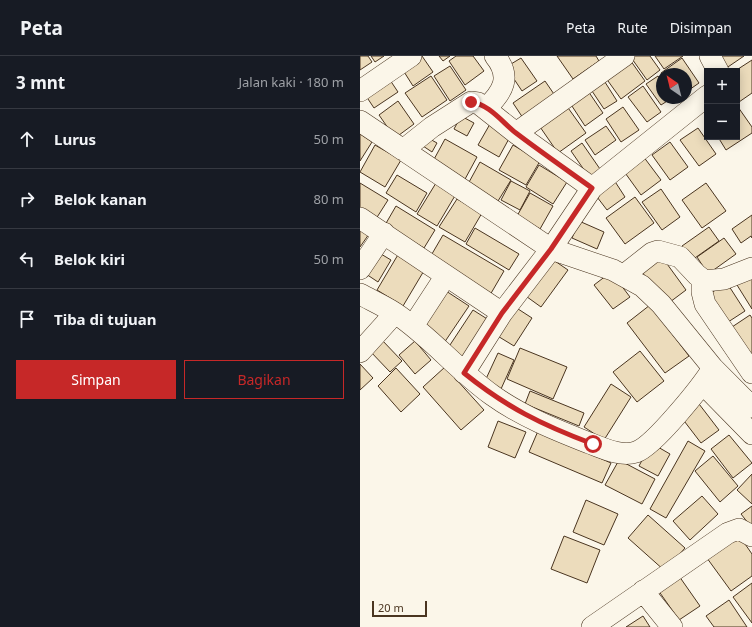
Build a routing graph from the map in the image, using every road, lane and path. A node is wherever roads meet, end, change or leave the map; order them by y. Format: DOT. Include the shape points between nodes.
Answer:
graph roads {
  1 [pos="411,56"];
  2 [pos="624,56"];
  3 [pos="710,56"];
  4 [pos="502,58"];
  5 [pos="716,68"];
  6 [pos="360,91"];
  7 [pos="704,98"];
  8 [pos="486,108"];
  9 [pos="360,121"];
  10 [pos="516,133"];
  11 [pos="403,150"];
  12 [pos="592,188"];
  13 [pos="360,218"];
  14 [pos="384,233"];
  15 [pos="551,249"];
  16 [pos="752,268"];
  17 [pos="360,269"];
  18 [pos="624,275"];
  19 [pos="445,277"];
  20 [pos="702,280"];
  21 [pos="360,294"];
  22 [pos="395,313"];
  23 [pos="502,313"];
  24 [pos="413,326"];
  25 [pos="360,352"];
  26 [pos="464,373"];
  27 [pos="752,373"];
  28 [pos="708,376"];
  29 [pos="752,408"];
  30 [pos="752,434"];
  31 [pos="752,536"];
  32 [pos="643,591"];
  33 [pos="592,627"];
  34 [pos="672,627"];
  1 -- 6 [label="street"];
  2 -- 10 [label="street"];
  3 -- 5 [label="street"];
  4 -- 8 [label="street" via="505,83"];
  7 -- 12 [label="street"];
  8 -- 10 [label="street"];
  8 -- 11 [label="street" via="471,102 432,127"];
  9 -- 11 [label="street"];
  10 -- 12 [label="street"];
  11 -- 15 [label="street"];
  12 -- 15 [label="street"];
  13 -- 14 [label="street"];
  14 -- 17 [label="street"];
  14 -- 19 [label="street"];
  15 -- 18 [label="street"];
  15 -- 23 [label="street"];
  16 -- 20 [label="street" via="724,279 709,282"];
  18 -- 20 [label="street" via="658,251 680,256"];
  18 -- 28 [label="street" via="650,292"];
  19 -- 23 [label="street"];
  19 -- 24 [label="street"];
  20 -- 27 [label="street" via="705,304"];
  21 -- 22 [label="street"];
  22 -- 24 [label="street"];
  22 -- 25 [label="street"];
  23 -- 26 [label="street"];
  24 -- 26 [label="street"];
  26 -- 28 [label="street" via="492,396 528,417 622,454 637,452 650,443"];
  28 -- 29 [label="street"];
  28 -- 30 [label="street"];
  31 -- 32 [label="street" via="739,530 728,533"];
  32 -- 33 [label="street"];
  32 -- 34 [label="street"];
}
